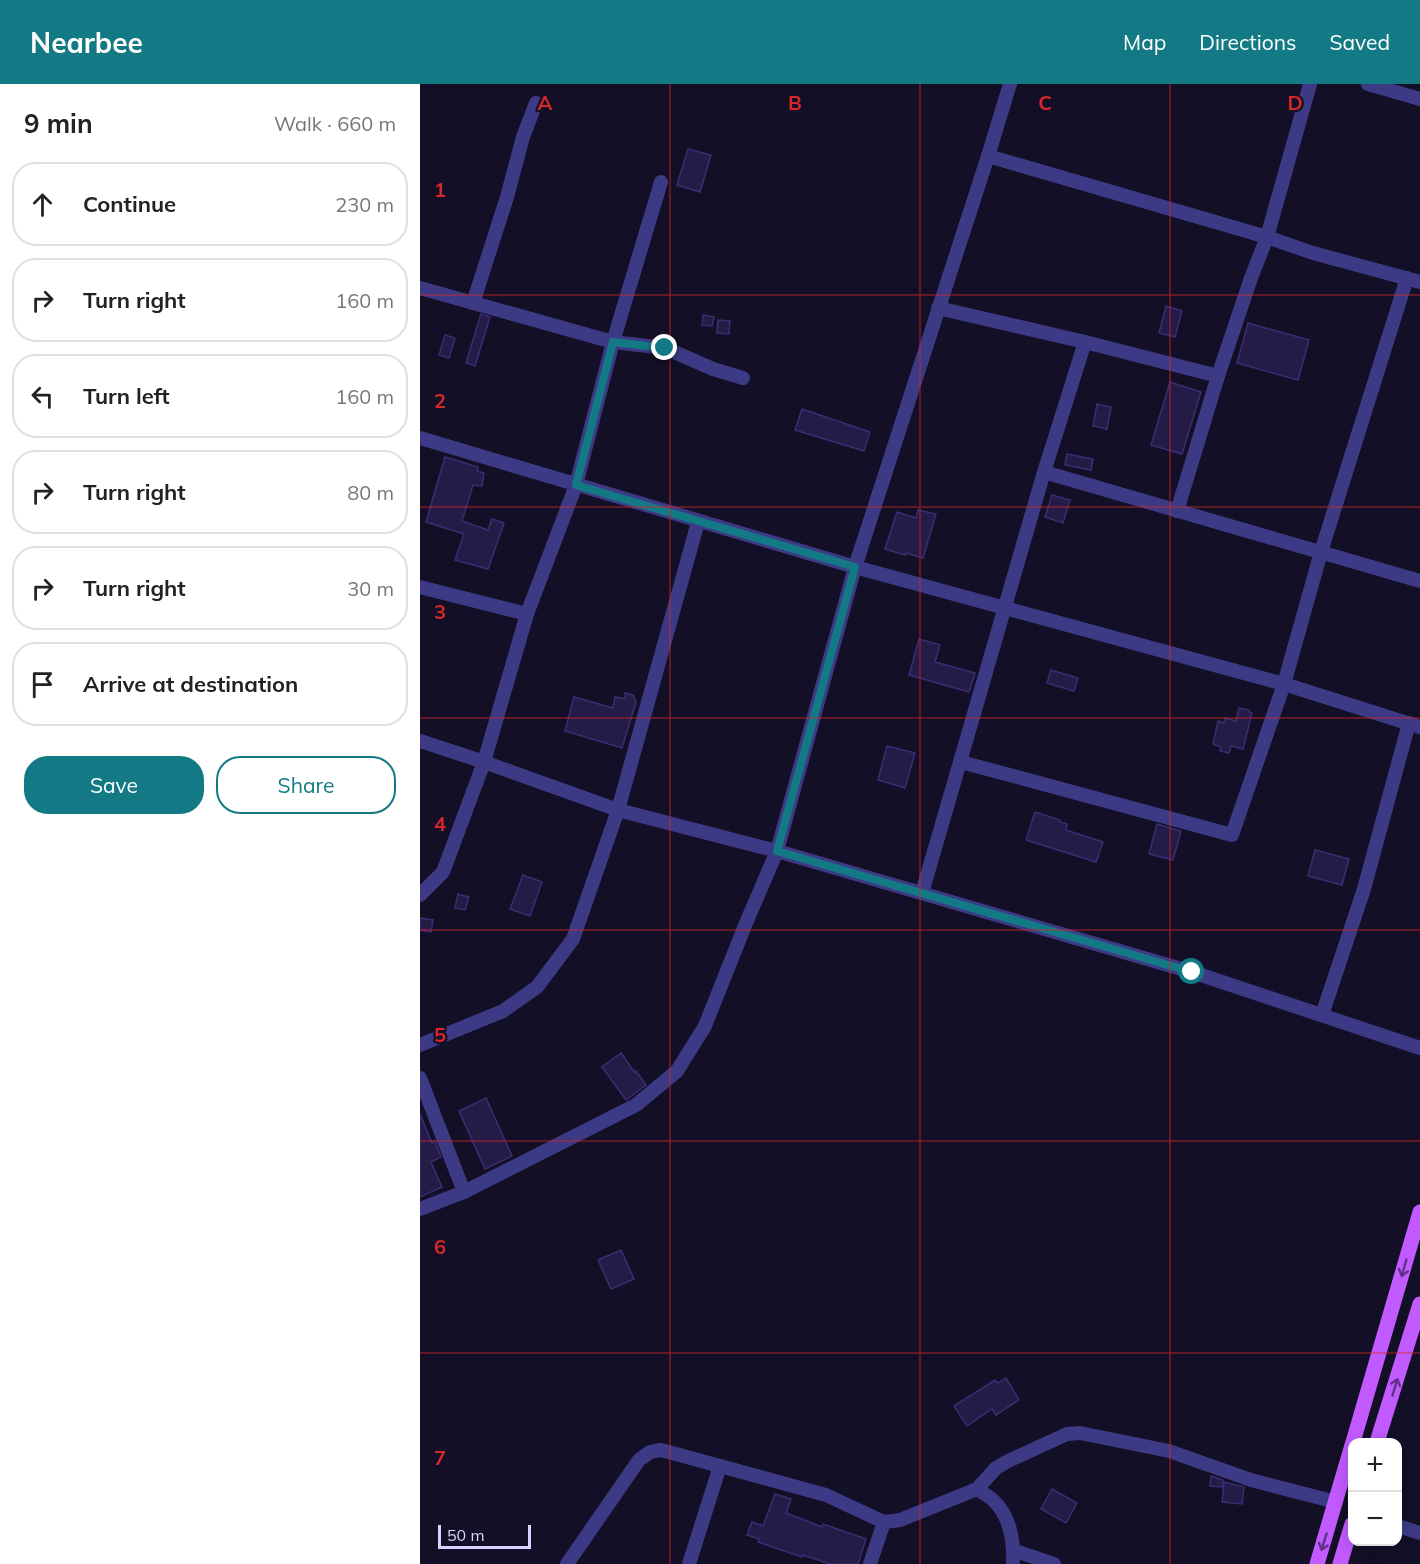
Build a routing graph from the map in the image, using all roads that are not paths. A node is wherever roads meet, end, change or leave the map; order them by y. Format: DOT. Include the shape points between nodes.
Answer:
graph roads {
  1 [pos="1010,84"];
  2 [pos="1310,84"];
  3 [pos="1368,84"];
  4 [pos="1420,99"];
  5 [pos="536,103"];
  6 [pos="988,156"];
  7 [pos="662,182"];
  8 [pos="1267,237"];
  9 [pos="1413,280"];
  10 [pos="420,288"];
  11 [pos="473,303"];
  12 [pos="938,308"];
  13 [pos="613,342"];
  14 [pos="1085,342"];
  15 [pos="1218,376"];
  16 [pos="743,378"];
  17 [pos="420,438"];
  18 [pos="1044,472"];
  19 [pos="576,485"];
  20 [pos="1177,512"];
  21 [pos="698,522"];
  22 [pos="1321,552"];
  23 [pos="855,567"];
  24 [pos="1420,581"];
  25 [pos="420,587"];
  26 [pos="1005,608"];
  27 [pos="526,614"];
  28 [pos="1284,684"];
  29 [pos="1415,725"];
  30 [pos="420,741"];
  31 [pos="484,762"];
  32 [pos="961,762"];
  33 [pos="618,810"];
  34 [pos="777,851"];
  35 [pos="922,893"];
  36 [pos="420,895"];
  37 [pos="1322,1016"];
  38 [pos="420,1045"];
  39 [pos="1420,1048"];
  40 [pos="420,1077"];
  41 [pos="464,1192"];
  42 [pos="420,1209"];
  43 [pos="1420,1212"];
  44 [pos="1420,1304"];
  45 [pos="1355,1438"];
  46 [pos="1379,1438"];
  47 [pos="1348,1461"];
  48 [pos="720,1466"];
  49 [pos="977,1489"];
  50 [pos="1336,1502"];
  51 [pos="884,1521"];
  52 [pos="1402,1527"];
  53 [pos="1420,1533"];
  54 [pos="1348,1539"];
  55 [pos="1013,1557"];
  56 [pos="567,1564"];
  57 [pos="689,1564"];
  58 [pos="870,1564"];
  59 [pos="1054,1564"];
  60 [pos="1317,1564"];
  61 [pos="1340,1564"];
  1 -- 6 [label="street"];
  2 -- 8 [label="street"];
  3 -- 4 [label="street"];
  5 -- 11 [label="street"];
  6 -- 8 [label="street"];
  6 -- 12 [label="street"];
  7 -- 13 [label="street"];
  8 -- 9 [label="street"];
  8 -- 15 [label="street"];
  9 -- 22 [label="street"];
  10 -- 11 [label="street"];
  11 -- 13 [label="street"];
  12 -- 14 [label="street"];
  12 -- 23 [label="street"];
  13 -- 16 [label="street" via="665,348"];
  13 -- 19 [label="street"];
  14 -- 15 [label="street"];
  14 -- 18 [label="street"];
  15 -- 20 [label="street"];
  17 -- 19 [label="street"];
  18 -- 20 [label="street"];
  18 -- 26 [label="street"];
  19 -- 21 [label="street"];
  19 -- 27 [label="street"];
  20 -- 22 [label="street"];
  21 -- 23 [label="street"];
  21 -- 33 [label="street"];
  22 -- 24 [label="street"];
  22 -- 28 [label="street"];
  23 -- 26 [label="street"];
  23 -- 34 [label="street"];
  25 -- 27 [label="street"];
  26 -- 28 [label="street"];
  26 -- 32 [label="street"];
  27 -- 31 [label="street"];
  28 -- 29 [label="street"];
  28 -- 32 [label="street" via="1232,835"];
  29 -- 37 [label="street"];
  30 -- 31 [label="street"];
  31 -- 33 [label="street"];
  31 -- 36 [label="street" via="443,872"];
  32 -- 35 [label="street"];
  33 -- 34 [label="street"];
  33 -- 38 [label="street" via="573,939 537,987 503,1011"];
  34 -- 35 [label="street"];
  34 -- 41 [label="street" via="705,1026 677,1071 636,1105"];
  35 -- 37 [label="street" via="1192,972"];
  37 -- 39 [label="street"];
  40 -- 41 [label="street"];
  41 -- 42 [label="street"];
  43 -- 45 [label="main road, one-way"];
  46 -- 44 [label="main road, one-way"];
  47 -- 50 [label="main road"];
  48 -- 51 [label="street" via="826,1495"];
  48 -- 56 [label="street" via="661,1450 650,1452 639,1460"];
  48 -- 57 [label="street"];
  49 -- 50 [label="street" via="1008,1461 1067,1434 1080,1433 1169,1450 1251,1480"];
  49 -- 51 [label="street" via="900,1520"];
  49 -- 55 [label="street" via="994,1501 1006,1518"];
  50 -- 60 [label="main road, one-way"];
  51 -- 58 [label="street"];
  52 -- 53 [label="street"];
  54 -- 61 [label="main road"];
  55 -- 59 [label="street"];
}
